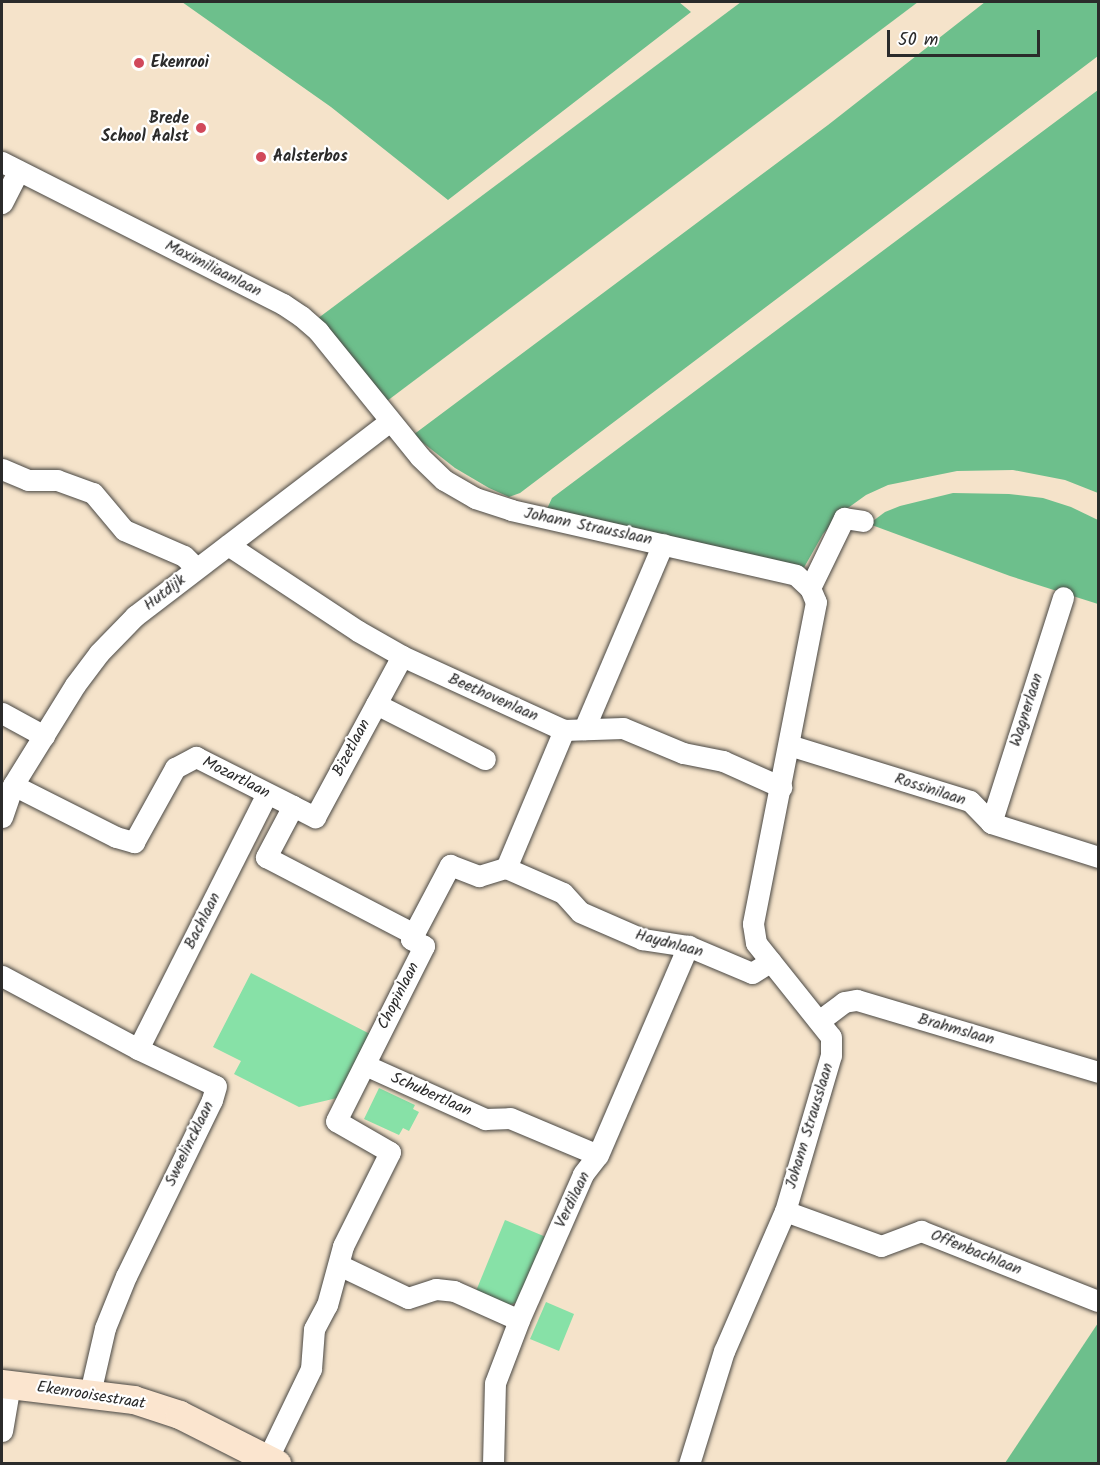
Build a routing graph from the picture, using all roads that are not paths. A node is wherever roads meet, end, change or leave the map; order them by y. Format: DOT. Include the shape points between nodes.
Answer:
graph roads {
  1 [pos="10,166"];
  2 [pos="2,203"];
  3 [pos="388,422"];
  4 [pos="2,469"];
  5 [pos="862,521"];
  6 [pos="663,544"];
  7 [pos="228,545"];
  8 [pos="196,568"];
  9 [pos="810,588"];
  10 [pos="1063,597"];
  11 [pos="402,656"];
  12 [pos="376,704"];
  13 [pos="2,713"];
  14 [pos="574,729"];
  15 [pos="44,736"];
  16 [pos="789,745"];
  17 [pos="485,759"];
  18 [pos="13,785"];
  19 [pos="781,787"];
  20 [pos="267,794"];
  21 [pos="293,806"];
  22 [pos="2,817"];
  23 [pos="991,823"];
  24 [pos="1098,857"];
  25 [pos="506,868"];
  26 [pos="414,933"];
  27 [pos="688,946"];
  28 [pos="771,961"];
  29 [pos="2,976"];
  30 [pos="819,1021"];
  31 [pos="138,1048"];
  32 [pos="365,1065"];
  33 [pos="1098,1072"];
  34 [pos="598,1155"];
  35 [pos="785,1211"];
  36 [pos="339,1265"];
  37 [pos="1098,1301"];
  38 [pos="519,1320"];
  39 [pos="6,1384"];
  40 [pos="90,1393"];
  41 [pos="2,1431"];
  42 [pos="269,1462"];
  43 [pos="695,1462"];
  44 [pos="493,1464"];
  1 -- 2 [label="street"];
  1 -- 3 [label="street, Maximiliaanlaan" via="301,316 318,331"];
  3 -- 6 [label="street, Johann Strausslaan" via="444,480 475,498 511,510"];
  3 -- 7 [label="street, Hutdijk"];
  4 -- 8 [label="street" via="28,480 57,480 93,493 124,530 184,556"];
  5 -- 9 [label="street" via="844,518"];
  6 -- 9 [label="street, Johann Strausslaan" via="796,575"];
  6 -- 14 [label="street"];
  7 -- 8 [label="street, Hutdijk"];
  7 -- 11 [label="street, Beethovenlaan"];
  8 -- 15 [label="street, Hutdijk" via="135,616 99,653"];
  9 -- 16 [label="street, Johann Strausslaan" via="816,602"];
  10 -- 23 [label="street, Wagnerlaan"];
  11 -- 12 [label="street, Bizetlaan"];
  11 -- 14 [label="street, Beethovenlaan"];
  12 -- 17 [label="street"];
  12 -- 21 [label="street, Bizetlaan" via="315,818"];
  13 -- 15 [label="street"];
  14 -- 19 [label="street, Beethovenlaan" via="623,728 683,753 723,761"];
  14 -- 25 [label="street"];
  15 -- 18 [label="street, Hutdijk"];
  16 -- 19 [label="street, Johann Strausslaan"];
  16 -- 23 [label="street, Rossinilaan" via="970,801"];
  18 -- 20 [label="street, Mozartlaan" via="116,837 134,842 175,768 196,757"];
  18 -- 22 [label="street, Hutdijk"];
  19 -- 28 [label="street, Johann Strausslaan" via="753,924 756,943"];
  20 -- 21 [label="street, Mozartlaan"];
  20 -- 31 [label="street, Bachlaan"];
  21 -- 26 [label="street" via="266,857"];
  23 -- 24 [label="street, Rossinilaan"];
  25 -- 26 [label="street" via="479,876 450,865"];
  25 -- 27 [label="street, Haydnlaan" via="562,893 580,912 642,939"];
  26 -- 32 [label="street, Chopinlaan" via="411,939 424,946"];
  27 -- 28 [label="street, Haydnlaan" via="752,973"];
  27 -- 34 [label="street, Verdilaan"];
  28 -- 30 [label="street, Johann Strausslaan"];
  29 -- 31 [label="street, Sweelincklaan"];
  30 -- 33 [label="street, Brahmslaan" via="844,1002 856,1000"];
  30 -- 35 [label="street, Johann Strausslaan" via="831,1037 831,1055"];
  31 -- 40 [label="street, Sweelincklaan" via="216,1086 126,1276 105,1328"];
  32 -- 34 [label="street, Schubertlaan" via="485,1119 510,1118"];
  32 -- 36 [label="street, Chopinlaan" via="336,1121 390,1152 343,1246"];
  34 -- 38 [label="street, Verdilaan" via="583,1174"];
  35 -- 37 [label="street, Offenbachlaan" via="881,1246 921,1231"];
  35 -- 43 [label="street, Johann Strausslaan" via="724,1351"];
  36 -- 38 [label="street" via="408,1298 436,1289 454,1291"];
  36 -- 42 [label="street, Chopinlaan" via="327,1305 314,1329 311,1369"];
  38 -- 44 [label="street, Verdilaan" via="495,1383"];
  39 -- 40 [label="street, Ekenrooisestraat"];
  39 -- 41 [label="street"];
  40 -- 42 [label="street, Ekenrooisestraat" via="134,1400 180,1415"];
}
